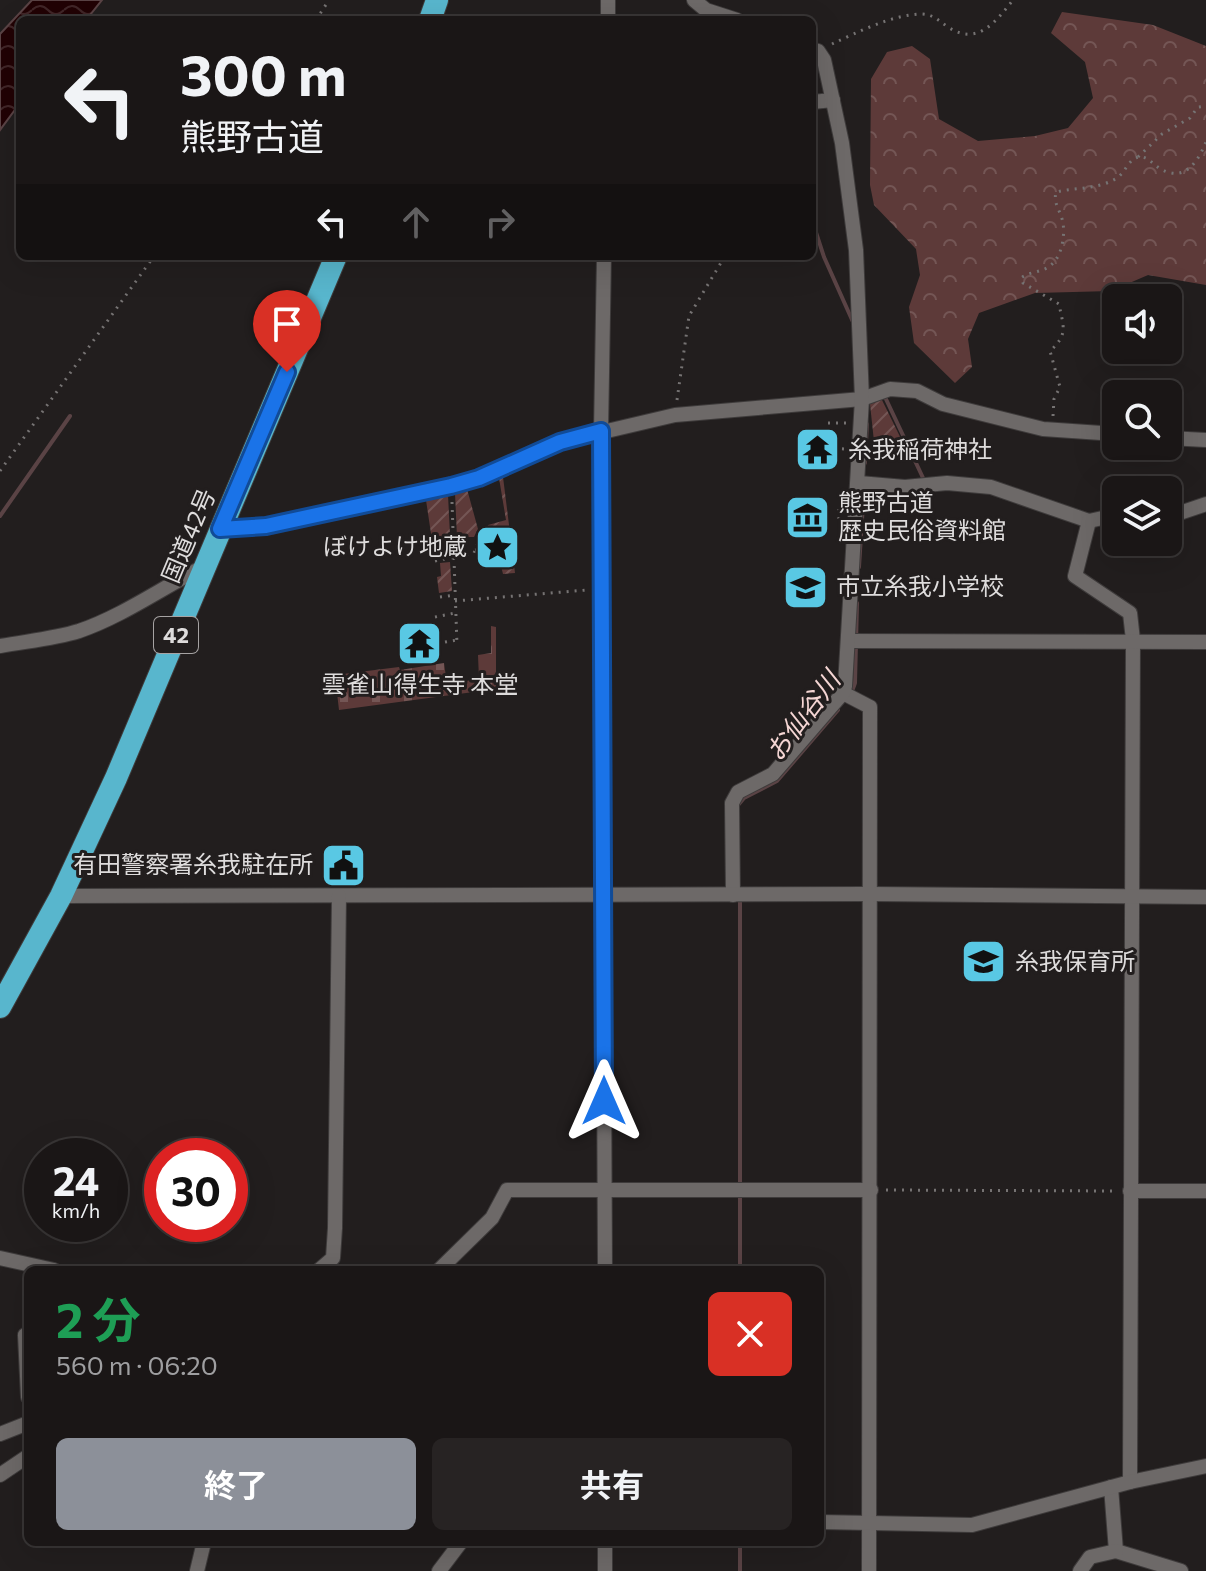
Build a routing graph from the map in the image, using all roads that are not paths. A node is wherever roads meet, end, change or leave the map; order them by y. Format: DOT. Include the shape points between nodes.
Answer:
graph roads {
  1 [pos="694,0"];
  2 [pos="725,16"];
  3 [pos="817,53"];
  4 [pos="833,100"];
  5 [pos="816,102"];
  6 [pos="334,260"];
  7 [pos="604,260"];
  8 [pos="862,399"];
  9 [pos="601,431"];
  10 [pos="1102,433"];
  11 [pos="1182,439"];
  12 [pos="1206,440"];
  13 [pos="859,483"];
  14 [pos="1206,504"];
  15 [pos="1182,512"];
  16 [pos="1102,518"];
  17 [pos="1089,521"];
  18 [pos="220,529"];
  19 [pos="205,566"];
  20 [pos="1133,640"];
  21 [pos="848,641"];
  22 [pos="1206,642"];
  23 [pos="0,646"];
  24 [pos="843,693"];
  25 [pos="870,894"];
  26 [pos="603,895"];
  27 [pos="733,895"];
  28 [pos="61,896"];
  29 [pos="339,896"];
  30 [pos="1130,897"];
  31 [pos="1206,897"];
  32 [pos="0,1007"];
  33 [pos="604,1189"];
  34 [pos="871,1190"];
  35 [pos="1130,1191"];
  36 [pos="1206,1191"];
  37 [pos="0,1258"];
  38 [pos="36,1266"];
  39 [pos="324,1266"];
  40 [pos="443,1266"];
  41 [pos="605,1266"];
  42 [pos="24,1425"];
  43 [pos="0,1434"];
  44 [pos="24,1459"];
  45 [pos="1206,1466"];
  46 [pos="0,1475"];
  47 [pos="1130,1482"];
  48 [pos="1111,1487"];
  49 [pos="824,1522"];
  50 [pos="869,1522"];
  51 [pos="203,1546"];
  52 [pos="458,1546"];
  53 [pos="605,1546"];
  54 [pos="1116,1551"];
  55 [pos="197,1571"];
  56 [pos="439,1571"];
  57 [pos="605,1571"];
  58 [pos="869,1571"];
  59 [pos="1080,1571"];
  60 [pos="1181,1571"];
  1 -- 2 [label="street"];
  3 -- 4 [label="street"];
  4 -- 5 [label="street"];
  4 -- 8 [label="street" via="856,250"];
  6 -- 18 [label="highway, 国道42号 / 42"];
  7 -- 9 [label="street"];
  8 -- 9 [label="street" via="675,415"];
  8 -- 10 [label="street" via="890,389 917,391 943,404 1043,429"];
  8 -- 13 [label="street"];
  9 -- 18 [label="street" via="451,486 266,526"];
  9 -- 26 [label="street"];
  11 -- 12 [label="street"];
  13 -- 17 [label="street" via="991,487"];
  13 -- 21 [label="street"];
  14 -- 15 [label="street"];
  16 -- 17 [label="street"];
  17 -- 20 [label="street" via="1075,576 1130,613"];
  18 -- 19 [label="highway, 国道42号 / 42"];
  19 -- 23 [label="street" via="82,630"];
  19 -- 28 [label="highway, 国道42号 / 42"];
  20 -- 21 [label="street"];
  20 -- 22 [label="street"];
  20 -- 30 [label="street"];
  21 -- 24 [label="street"];
  24 -- 25 [label="street" via="870,707"];
  24 -- 27 [label="street" via="773,774 738,792 732,803"];
  25 -- 27 [label="street"];
  25 -- 30 [label="street"];
  25 -- 34 [label="street"];
  26 -- 27 [label="street"];
  26 -- 29 [label="street"];
  26 -- 33 [label="street"];
  28 -- 29 [label="street"];
  28 -- 32 [label="highway, 国道42号 / 42"];
  29 -- 39 [label="street" via="334,1243 333,1258"];
  30 -- 31 [label="street"];
  30 -- 35 [label="street"];
  33 -- 34 [label="street"];
  33 -- 40 [label="street" via="507,1190 492,1218"];
  33 -- 41 [label="street"];
  34 -- 50 [label="street"];
  35 -- 36 [label="street"];
  35 -- 47 [label="street"];
  37 -- 38 [label="street"];
  42 -- 43 [label="street"];
  44 -- 46 [label="street"];
  45 -- 47 [label="street"];
  47 -- 48 [label="street"];
  48 -- 50 [label="street" via="972,1525"];
  48 -- 54 [label="street"];
  49 -- 50 [label="street"];
  50 -- 58 [label="street"];
  51 -- 55 [label="street"];
  52 -- 56 [label="street"];
  53 -- 57 [label="street"];
  54 -- 59 [label="street" via="1090,1557"];
  54 -- 60 [label="street"];
}
